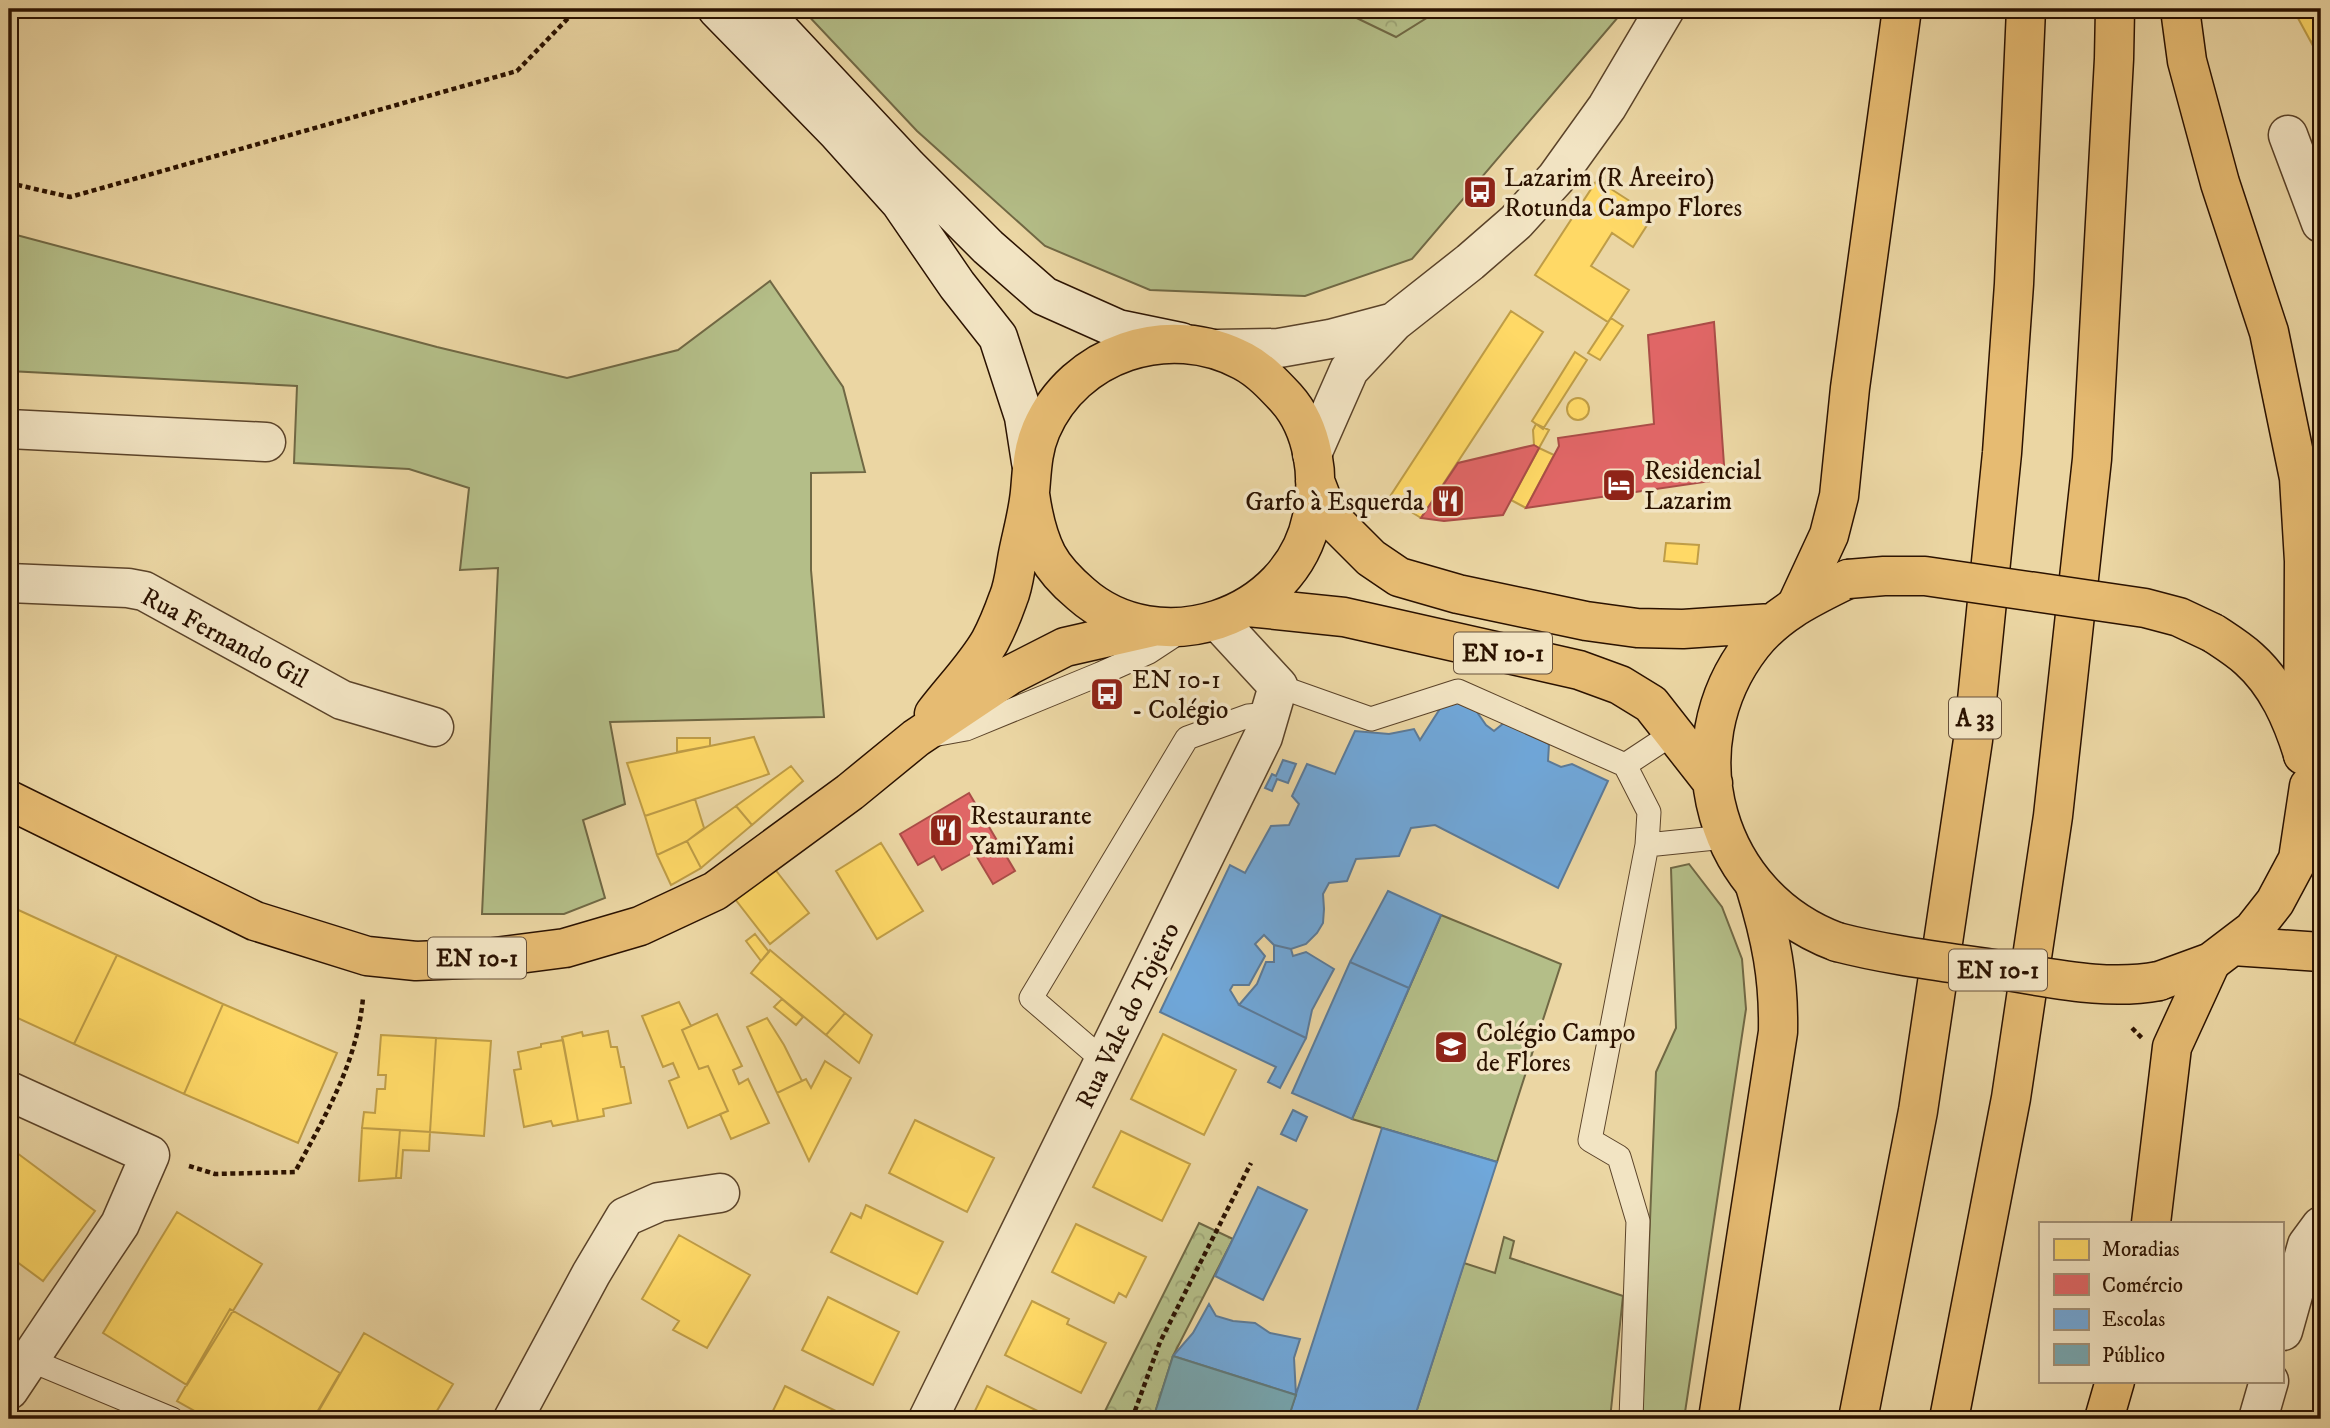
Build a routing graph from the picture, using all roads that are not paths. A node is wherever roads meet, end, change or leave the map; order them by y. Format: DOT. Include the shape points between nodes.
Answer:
graph roads {
  1 [pos="717,9"];
  2 [pos="760,9"];
  3 [pos="1665,9"];
  4 [pos="1902,9"];
  5 [pos="2026,9"];
  6 [pos="2115,9"];
  7 [pos="2180,9"];
  8 [pos="2288,135"];
  9 [pos="2321,223"];
  10 [pos="1394,322"];
  11 [pos="1201,346"];
  12 [pos="9,429"];
  13 [pos="266,442"];
  14 [pos="1314,468"];
  15 [pos="1031,478"];
  16 [pos="9,583"];
  17 [pos="1785,614"];
  18 [pos="1201,621"];
  19 [pos="1274,700"];
  20 [pos="434,727"];
  21 [pos="1675,732"];
  22 [pos="916,738"];
  23 [pos="1626,765"];
  24 [pos="2306,771"];
  25 [pos="1713,783"];
  26 [pos="9,800"];
  27 [pos="1725,838"];
  28 [pos="2321,842"];
  29 [pos="1647,845"];
  30 [pos="1755,886"];
  31 [pos="2321,952"];
  32 [pos="2222,954"];
  33 [pos="1104,1061"];
  34 [pos="9,1091"];
  35 [pos="720,1194"];
  36 [pos="2151,1222"];
  37 [pos="2321,1226"];
  38 [pos="2284,1327"];
  39 [pos="16,1365"];
  40 [pos="2115,1382"];
  41 [pos="2269,1382"];
  42 [pos="172,1419"];
  43 [pos="513,1419"];
  44 [pos="928,1419"];
  45 [pos="1630,1419"];
  46 [pos="1718,1419"];
  47 [pos="1858,1419"];
  48 [pos="1949,1419"];
  49 [pos="2104,1419"];
  50 [pos="2258,1419"];
  1 -- 15 [label="street" via="900,202 998,337 1024,417"];
  2 -- 11 [label="street" via="908,167 1044,296 1118,330"];
  3 -- 10 [label="street" via="1607,107 1556,178 1516,222"];
  4 -- 17 [label="main road" via="1839,496 1829,535"];
  5 -- 47 [label="main road, A 33" via="2004,427 1973,740 1918,1111"];
  6 -- 48 [label="main road" via="2092,459 2053,816 2011,1098"];
  7 -- 24 [label="main road" via="2187,61 2220,183 2269,332 2299,478"];
  8 -- 9 [label="street"];
  10 -- 11 [label="street" via="1279,348"];
  10 -- 14 [label="street" via="1349,370"];
  11 -- 14 [label="main road, EN 10-1" via="1244,361 1268,378 1290,403 1306,433"];
  11 -- 15 [label="main road, EN 10-1" via="1157,343 1127,350 1076,380 1056,402 1041,430"];
  12 -- 13 [label="street"];
  14 -- 17 [label="main road, EN 10-1" via="1328,515 1371,558 1399,577 1546,614 1611,625 1683,629"];
  14 -- 18 [label="main road, EN 10-1" via="1316,498 1295,561 1274,587"];
  15 -- 18 [label="main road, EN 10-1" via="1035,527 1048,557 1093,604 1121,619"];
  15 -- 22 [label="main road, EN 10-1" via="1010,596 989,642"];
  16 -- 20 [label="street, Rua Fernando Gil" via="144,591 342,700"];
  17 -- 24 [label="main road, EN 10-1, bridge" via="1848,579 1925,576 2146,608 2179,617 2213,633 2250,659 2275,689 2294,723"];
  17 -- 25 [label="main road, EN 10-1" via="1752,645 1732,676 1716,718 1710,752"];
  18 -- 19 [label="street"];
  18 -- 21 [label="main road, EN 10-1" via="1344,617 1579,670 1620,685 1651,704"];
  18 -- 22 [label="main road, EN 10-1" via="1065,647 1010,675"];
  19 -- 23 [label="lane" via="1371,719 1458,691"];
  19 -- 33 [label="street, Rua Vale do Tojeiro" via="1263,737"];
  19 -- 33 [label="lane" via="1248,716 1187,738 1031,998"];
  21 -- 23 [label="lane"];
  21 -- 25 [label="main road, EN 10-1"];
  22 -- 26 [label="main road, EN 10-1" via="715,891 640,926 565,948 487,958 416,961 367,956 255,921"];
  23 -- 29 [label="lane" via="1648,812"];
  24 -- 28 [label="main road, EN 10-1"];
  24 -- 32 [label="main road, EN 10-1" via="2298,859 2275,902 2253,930"];
  25 -- 27 [label="main road, EN 10-1"];
  27 -- 29 [label="lane"];
  27 -- 30 [label="main road, EN 10-1"];
  29 -- 45 [label="lane" via="1590,1140 1619,1157 1638,1221"];
  30 -- 32 [label="main road, EN 10-1, bridge" via="1797,923 1837,942 1875,952 2086,983 2135,986 2159,981"];
  30 -- 46 [label="main road" via="1771,938 1779,991 1778,1032"];
  31 -- 32 [label="main road, EN 10-1"];
  32 -- 36 [label="main road" via="2172,1047"];
  33 -- 44 [label="street, Rua Vale do Tojeiro"];
  34 -- 39 [label="street" via="150,1155 120,1224"];
  35 -- 43 [label="street" via="659,1202 625,1217"];
  37 -- 38 [label="street" via="2307,1245"];
  39 -- 42 [label="lane"];
  40 -- 49 [label="main road"];
  41 -- 50 [label="street"];
}
